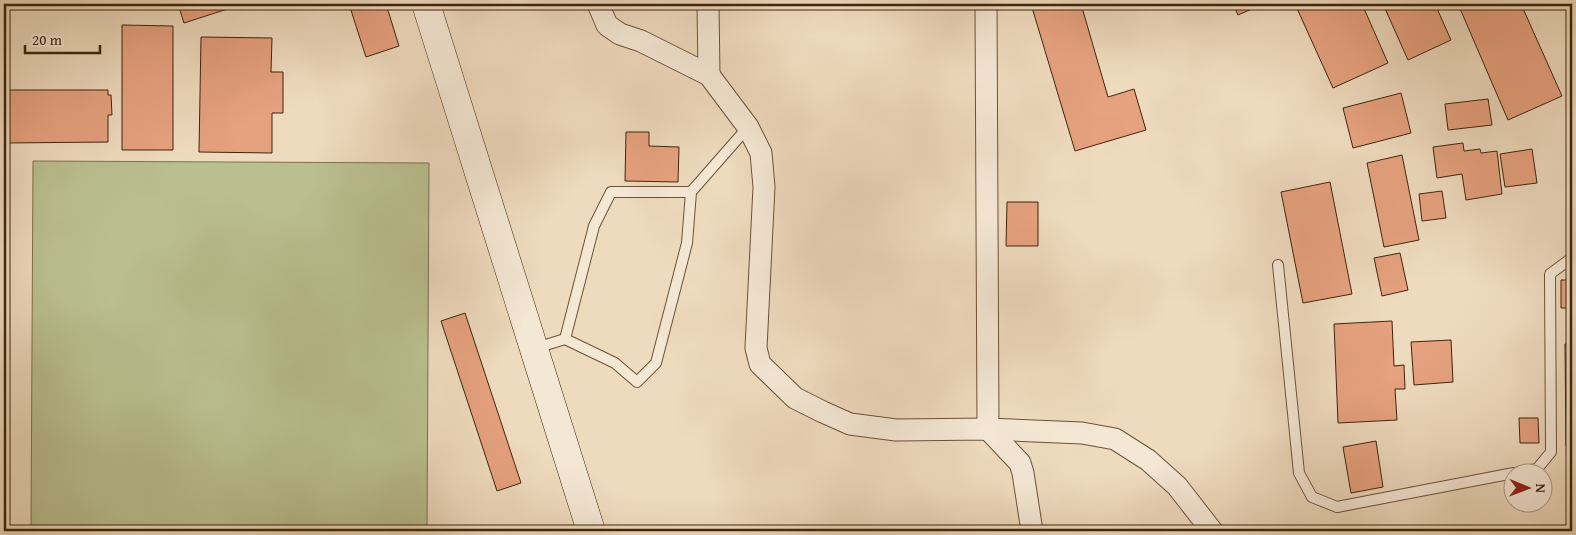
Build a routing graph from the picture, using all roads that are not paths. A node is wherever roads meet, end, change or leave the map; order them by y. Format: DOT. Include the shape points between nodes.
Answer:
graph roads {
  1 [pos="426,4"];
  2 [pos="598,4"];
  3 [pos="708,4"];
  4 [pos="986,4"];
  5 [pos="709,75"];
  6 [pos="748,126"];
  7 [pos="691,192"];
  8 [pos="1572,260"];
  9 [pos="1278,265"];
  10 [pos="565,339"];
  11 [pos="534,348"];
  12 [pos="988,429"];
  13 [pos="1543,462"];
  14 [pos="1504,476"];
  15 [pos="591,531"];
  16 [pos="1032,531"];
  17 [pos="1212,531"];
  1 -- 11 [label="street"];
  2 -- 5 [label="street" via="607,25 620,34"];
  3 -- 5 [label="street"];
  4 -- 12 [label="street"];
  5 -- 6 [label="street"];
  6 -- 7 [label="lane"];
  6 -- 12 [label="street" via="761,153 764,187 756,348 760,364 795,398 850,424 896,430"];
  7 -- 10 [label="lane" via="611,192 594,226"];
  7 -- 10 [label="lane" via="687,243 656,363 637,382 616,363"];
  8 -- 13 [label="lane" via="1550,274 1551,452"];
  9 -- 14 [label="lane" via="1299,474 1312,497 1336,507"];
  10 -- 11 [label="lane"];
  11 -- 15 [label="street"];
  12 -- 16 [label="street" via="1020,463"];
  12 -- 17 [label="street" via="1082,433 1115,440 1148,460 1177,486"];
}
